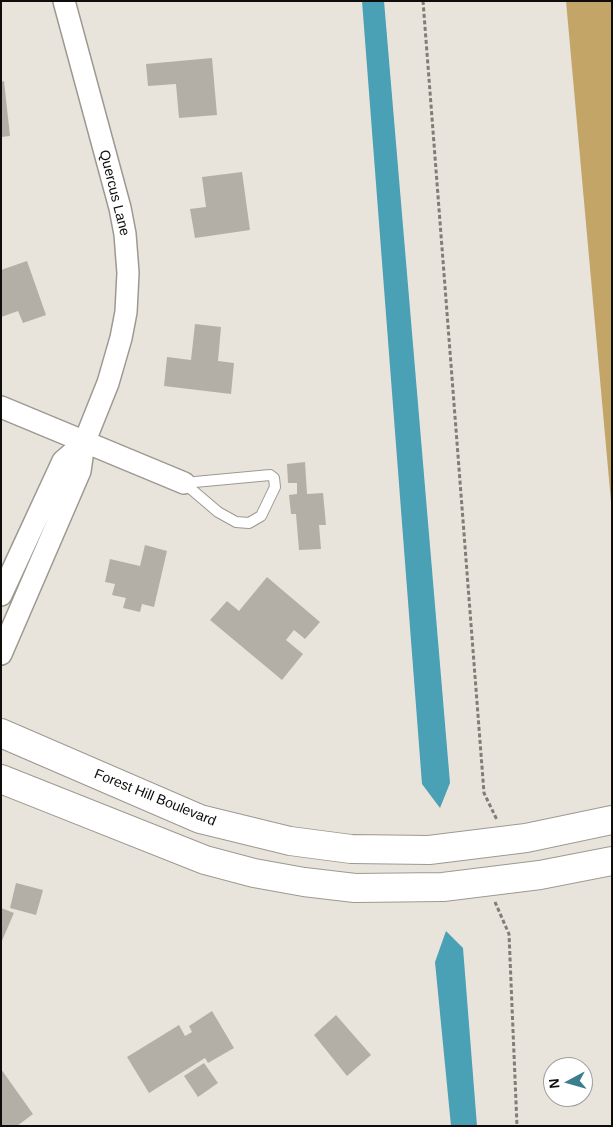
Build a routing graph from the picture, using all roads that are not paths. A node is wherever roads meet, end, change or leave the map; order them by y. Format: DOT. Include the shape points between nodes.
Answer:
graph roads {
  1 [pos="64,1"];
  2 [pos="1,407"];
  3 [pos="84,442"];
  4 [pos="184,483"];
  5 [pos="1,595"];
  6 [pos="1,654"];
  7 [pos="1,733"];
  8 [pos="1,779"];
  9 [pos="612,820"];
  10 [pos="612,861"];
  1 -- 3 [label="street, Quercus Lane" via="120,208 128,273 122,338"];
  2 -- 3 [label="street"];
  3 -- 4 [label="street"];
  3 -- 5 [label="street, Quercus Lane" via="63,461"];
  3 -- 6 [label="street, Quercus Lane" via="80,471"];
  4 -- 4 [label="lane" via="218,512 236,522 249,523 261,516 276,487 270,475"];
  7 -- 9 [label="main road, Forest Hill Boulevard" via="200,819 267,837 350,849 429,850 507,841"];
  8 -- 10 [label="main road" via="205,860 304,882 405,889 487,883"];
}
